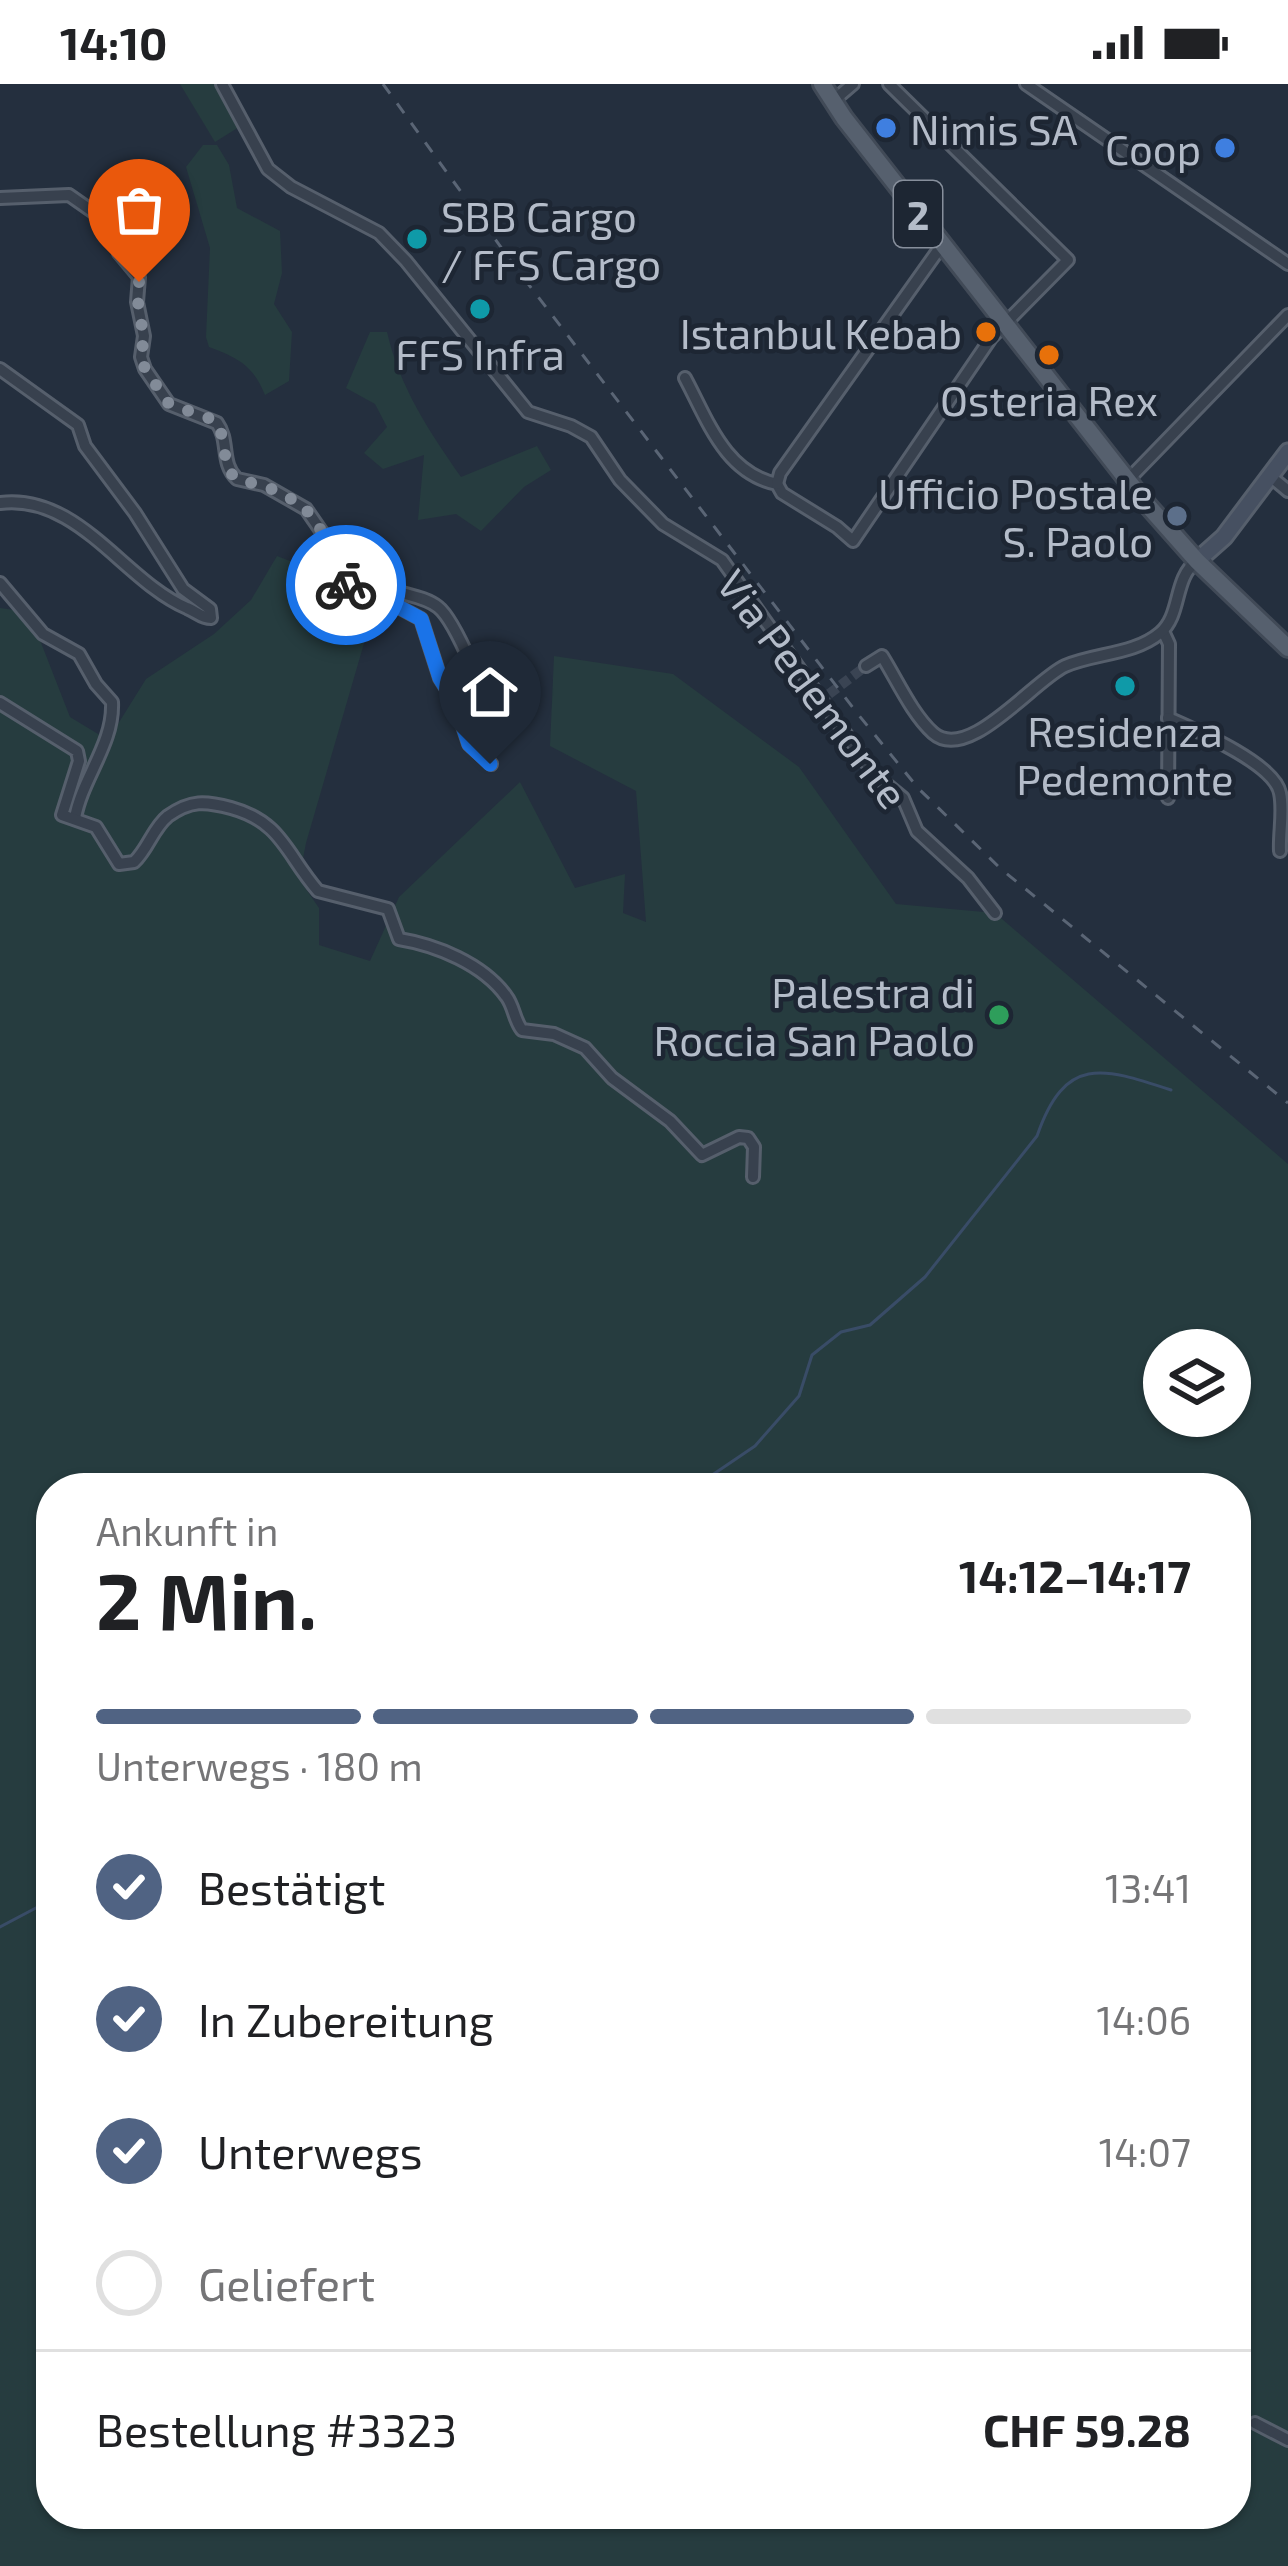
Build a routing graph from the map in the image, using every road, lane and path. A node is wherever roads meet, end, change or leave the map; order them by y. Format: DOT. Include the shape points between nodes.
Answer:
graph roads {
  1 [pos="222,84"];
  2 [pos="821,84"];
  3 [pos="853,84"];
  4 [pos="889,84"];
  5 [pos="1026,84"];
  6 [pos="832,102"];
  7 [pos="0,198"];
  8 [pos="942,244"];
  9 [pos="1288,264"];
  10 [pos="1288,315"];
  11 [pos="1005,325"];
  12 [pos="0,369"];
  13 [pos="686,378"];
  14 [pos="1288,452"];
  15 [pos="1270,476"];
  16 [pos="1127,481"];
  17 [pos="776,484"];
  18 [pos="1288,491"];
  19 [pos="0,503"];
  20 [pos="1197,561"];
  21 [pos="0,583"];
  22 [pos="358,610"];
  23 [pos="1163,631"];
  24 [pos="1288,648"];
  25 [pos="866,666"];
  26 [pos="0,703"];
  27 [pos="1168,718"];
  28 [pos="494,728"];
  29 [pos="490,764"];
  30 [pos="1168,798"];
  31 [pos="75,818"];
  32 [pos="1280,851"];
  33 [pos="995,913"];
  34 [pos="753,1177"];
  35 [pos="1255,2423"];
  36 [pos="1288,2440"];
  1 -- 33 [label="street, Via Pedemonte" via="268,169 379,233 528,412 591,437 663,524 722,560 875,775 903,798 916,831"];
  2 -- 6 [label="main road, 2"];
  3 -- 6 [label="street"];
  4 -- 11 [label="street" via="1068,260"];
  5 -- 9 [label="street"];
  6 -- 8 [label="main road, 2"];
  7 -- 22 [label="street" via="69,195 112,225 121,256 139,277 142,361 162,397 220,427 236,479 306,508 346,567 345,596"];
  8 -- 11 [label="main road, 2"];
  8 -- 17 [label="street"];
  10 -- 16 [label="street"];
  11 -- 16 [label="main road, 2"];
  11 -- 17 [label="street" via="854,542"];
  12 -- 19 [label="street" via="78,424 183,589 211,618 167,599 74,523"];
  13 -- 17 [label="street" via="736,466"];
  14 -- 15 [label="street"];
  15 -- 18 [label="street"];
  15 -- 20 [label="street"];
  16 -- 20 [label="main road, 2"];
  20 -- 23 [label="street"];
  20 -- 24 [label="main road, 2"];
  21 -- 31 [label="street" via="43,634 79,654 112,702"];
  22 -- 28 [label="street" via="402,592 437,606 481,682"];
  22 -- 29 [label="street" via="393,604 421,619 469,744"];
  23 -- 25 [label="street" via="1064,667 995,722 952,740 927,727 881,656"];
  23 -- 27 [label="street"];
  26 -- 31 [label="street" via="77,751 61,811"];
  27 -- 30 [label="street"];
  27 -- 32 [label="street" via="1273,778"];
  31 -- 34 [label="street" via="96,826 126,865 164,820 197,801 262,818 318,891 384,907 399,939 429,944 497,987 522,1030 585,1048 700,1153 748,1138"];
  35 -- 36 [label="street"];
}
